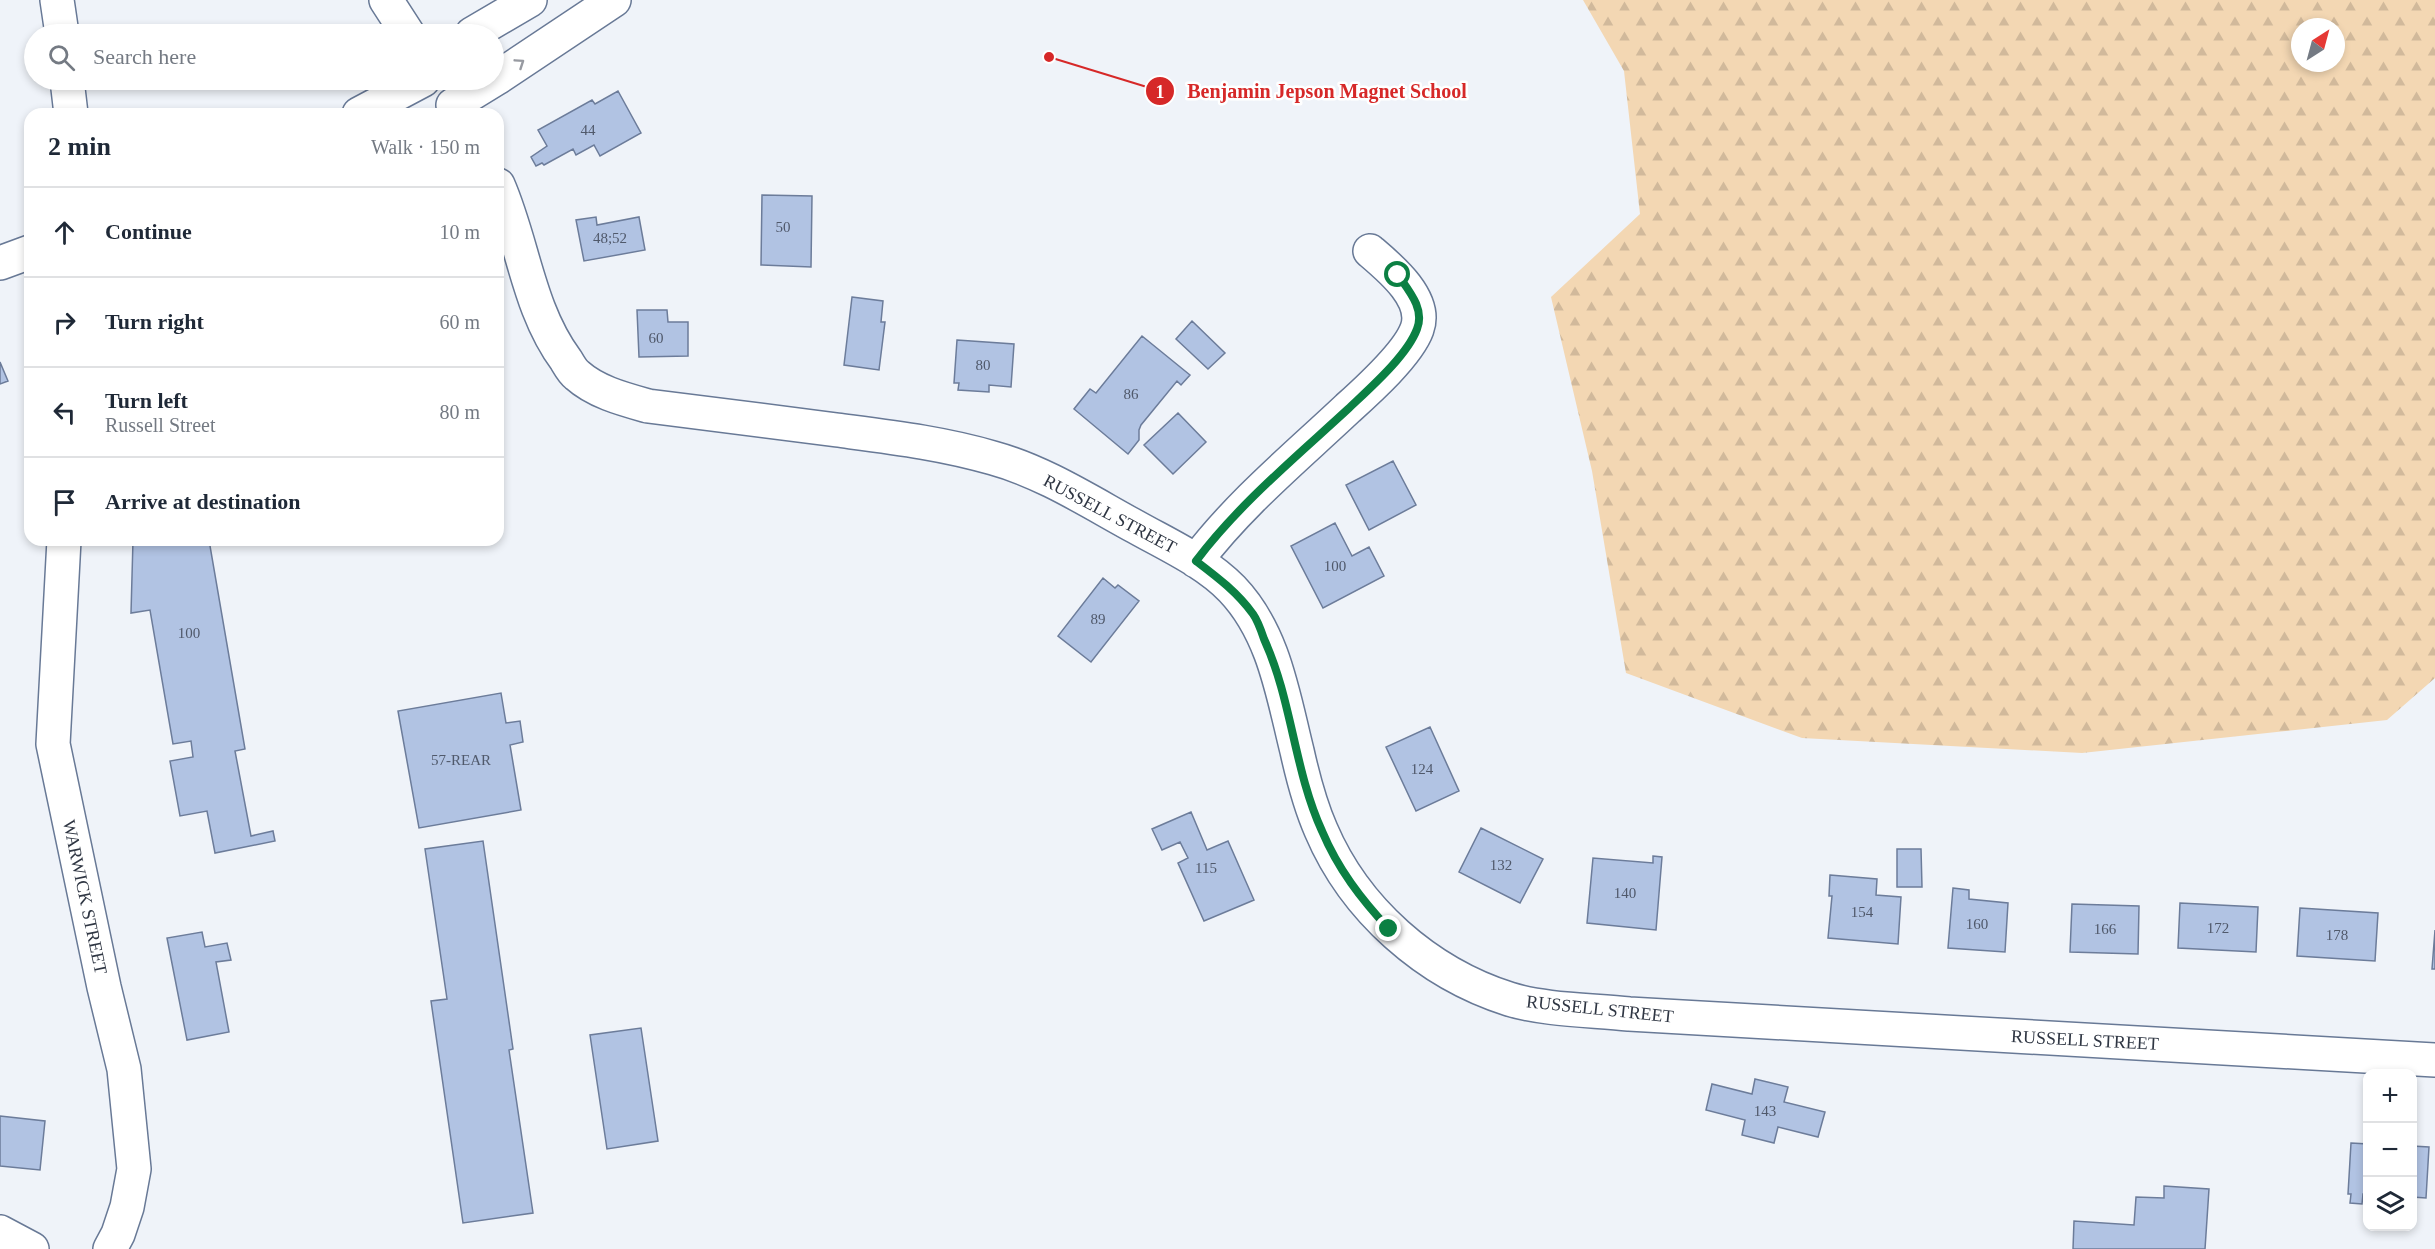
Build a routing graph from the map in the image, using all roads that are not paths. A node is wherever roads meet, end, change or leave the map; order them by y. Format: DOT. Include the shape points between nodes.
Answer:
graph roads {
  1 [pos="57,0"];
  2 [pos="386,0"];
  3 [pos="530,0"];
  4 [pos="614,0"];
  5 [pos="61,24"];
  6 [pos="402,24"];
  7 [pos="489,24"];
  8 [pos="504,73"];
  9 [pos="68,90"];
  10 [pos="404,90"];
  11 [pos="471,90"];
  12 [pos="449,100"];
  13 [pos="70,108"];
  14 [pos="370,108"];
  15 [pos="504,198"];
  16 [pos="1371,251"];
  17 [pos="24,254"];
  18 [pos="0,263"];
  19 [pos="64,546"];
  20 [pos="1196,561"];
  21 [pos="2435,1060"];
  22 [pos="0,1232"];
  23 [pos="32,1249"];
  24 [pos="110,1249"];
  1 -- 5 [label="street"];
  2 -- 6 [label="street"];
  3 -- 7 [label="street"];
  8 -- 4 [label="street, one-way"];
  9 -- 13 [label="street"];
  10 -- 14 [label="street"];
  12 -- 11 [label="street, one-way"];
  15 -- 20 [label="street, RUSSELL STREET" via="550,339 576,374 611,395 648,406 923,441 995,458 1062,486"];
  16 -- 20 [label="street" via="1398,275 1417,304 1418,328 1399,358 1219,530"];
  17 -- 18 [label="street"];
  19 -- 24 [label="street, WARWICK STREET" via="53,744 124,1069 134,1169 127,1207"];
  20 -- 21 [label="street, RUSSELL STREET" via="1230,587 1254,615 1276,664 1304,779 1321,830 1343,872 1389,929 1430,961 1473,985 1512,1000 1629,1014"];
  22 -- 23 [label="street"];
}
